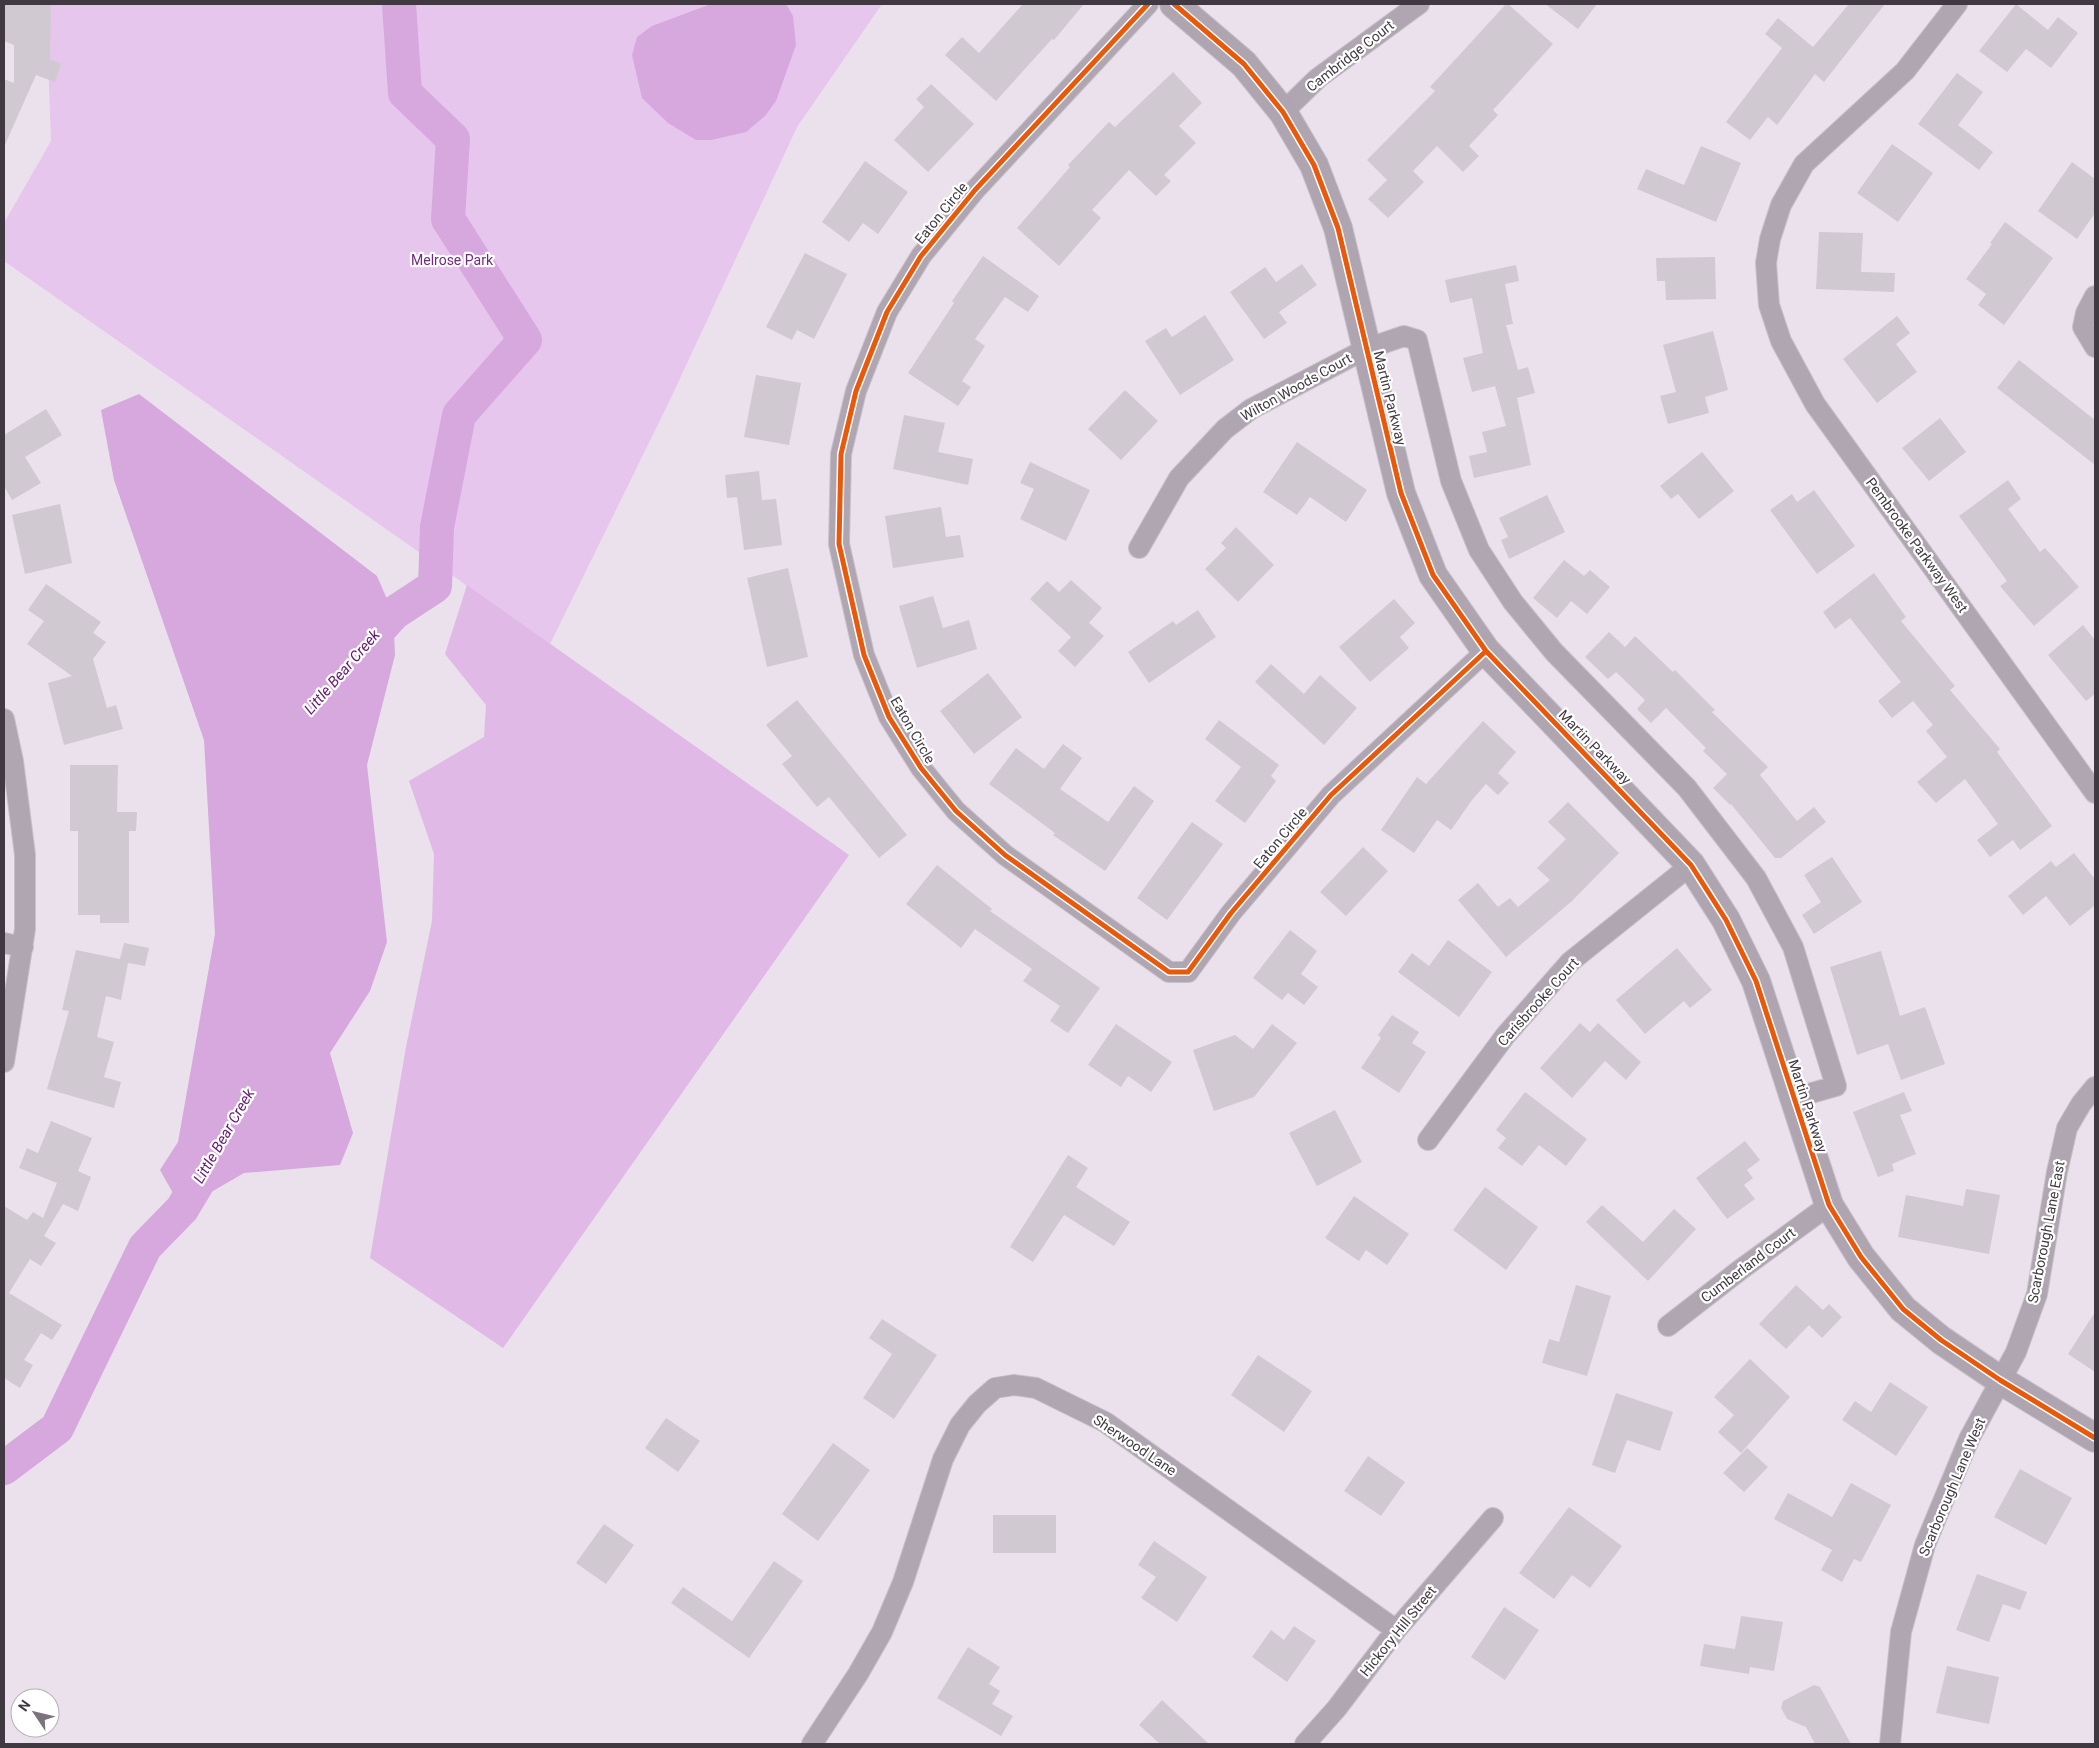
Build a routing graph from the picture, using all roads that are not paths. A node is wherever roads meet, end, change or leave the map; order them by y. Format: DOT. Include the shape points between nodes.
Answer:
graph roads {
  1 [pos="1148,4"];
  2 [pos="1174,4"];
  3 [pos="1419,4"];
  4 [pos="1957,4"];
  5 [pos="1283,112"];
  6 [pos="2095,296"];
  7 [pos="2095,347"];
  8 [pos="1366,349"];
  9 [pos="1139,548"];
  10 [pos="1486,651"];
  11 [pos="4,720"];
  12 [pos="2095,793"];
  13 [pos="1691,865"];
  14 [pos="13,945"];
  15 [pos="4,1062"];
  16 [pos="2095,1087"];
  17 [pos="1794,1098"];
  18 [pos="1428,1140"];
  19 [pos="1829,1205"];
  20 [pos="1668,1326"];
  21 [pos="2000,1380"];
  22 [pos="2095,1438"];
  23 [pos="1493,1518"];
  24 [pos="1396,1630"];
  25 [pos="812,1744"];
  26 [pos="1305,1744"];
  27 [pos="1890,1744"];
  1 -- 10 [label="street, Eaton Circle" via="975,190 921,256 887,312 856,391 841,454 840,544 864,655 889,717 921,768 956,811 1005,856 1169,972 1188,972 1231,912 1331,795"];
  2 -- 5 [label="street, Martin Parkway" via="1244,64"];
  3 -- 5 [label="street, Cambridge Court" via="1318,78"];
  4 -- 12 [label="street, Pembrooke Parkway West" via="1905,71 1804,164 1781,205 1769,247 1766,262 1769,305 1781,341 1815,404"];
  5 -- 8 [label="street, Martin Parkway" via="1314,165 1338,228"];
  6 -- 7 [label="street" via="2083,327"];
  8 -- 9 [label="street, Wilton Woods Court" via="1251,409 1225,429 1179,478"];
  8 -- 10 [label="street, Martin Parkway" via="1401,493 1434,575"];
  8 -- 17 [label="street, Wilton Woods Court" via="1404,336 1417,340 1451,481 1479,550 1513,602 1554,652 1687,788 1756,878 1793,948 1836,1086"];
  10 -- 13 [label="street, Martin Parkway"];
  11 -- 14 [label="street" via="13,761 25,855 25,929"];
  13 -- 17 [label="street, Martin Parkway" via="1726,920 1756,982"];
  13 -- 18 [label="street, Carisbrooke Court" via="1570,962 1506,1036"];
  14 -- 15 [label="street"];
  16 -- 21 [label="street, Scarborough Lane East" via="2067,1128 2037,1294 2016,1352"];
  17 -- 19 [label="street, Martin Parkway"];
  19 -- 20 [label="street, Cumberland Court"];
  19 -- 21 [label="street, Martin Parkway" via="1861,1257 1902,1309"];
  21 -- 22 [label="street, Martin Parkway"];
  21 -- 27 [label="street, Scarborough Lane West" via="1970,1439 1925,1545 1901,1632"];
  23 -- 24 [label="street, Hickory Hill Street"];
  24 -- 25 [label="street, Sherwood Lane" via="1105,1422 1036,1388 1014,1385 995,1388 960,1425 943,1459 903,1582 882,1632"];
  24 -- 26 [label="street, Hickory Hill Street" via="1337,1708"];
}
